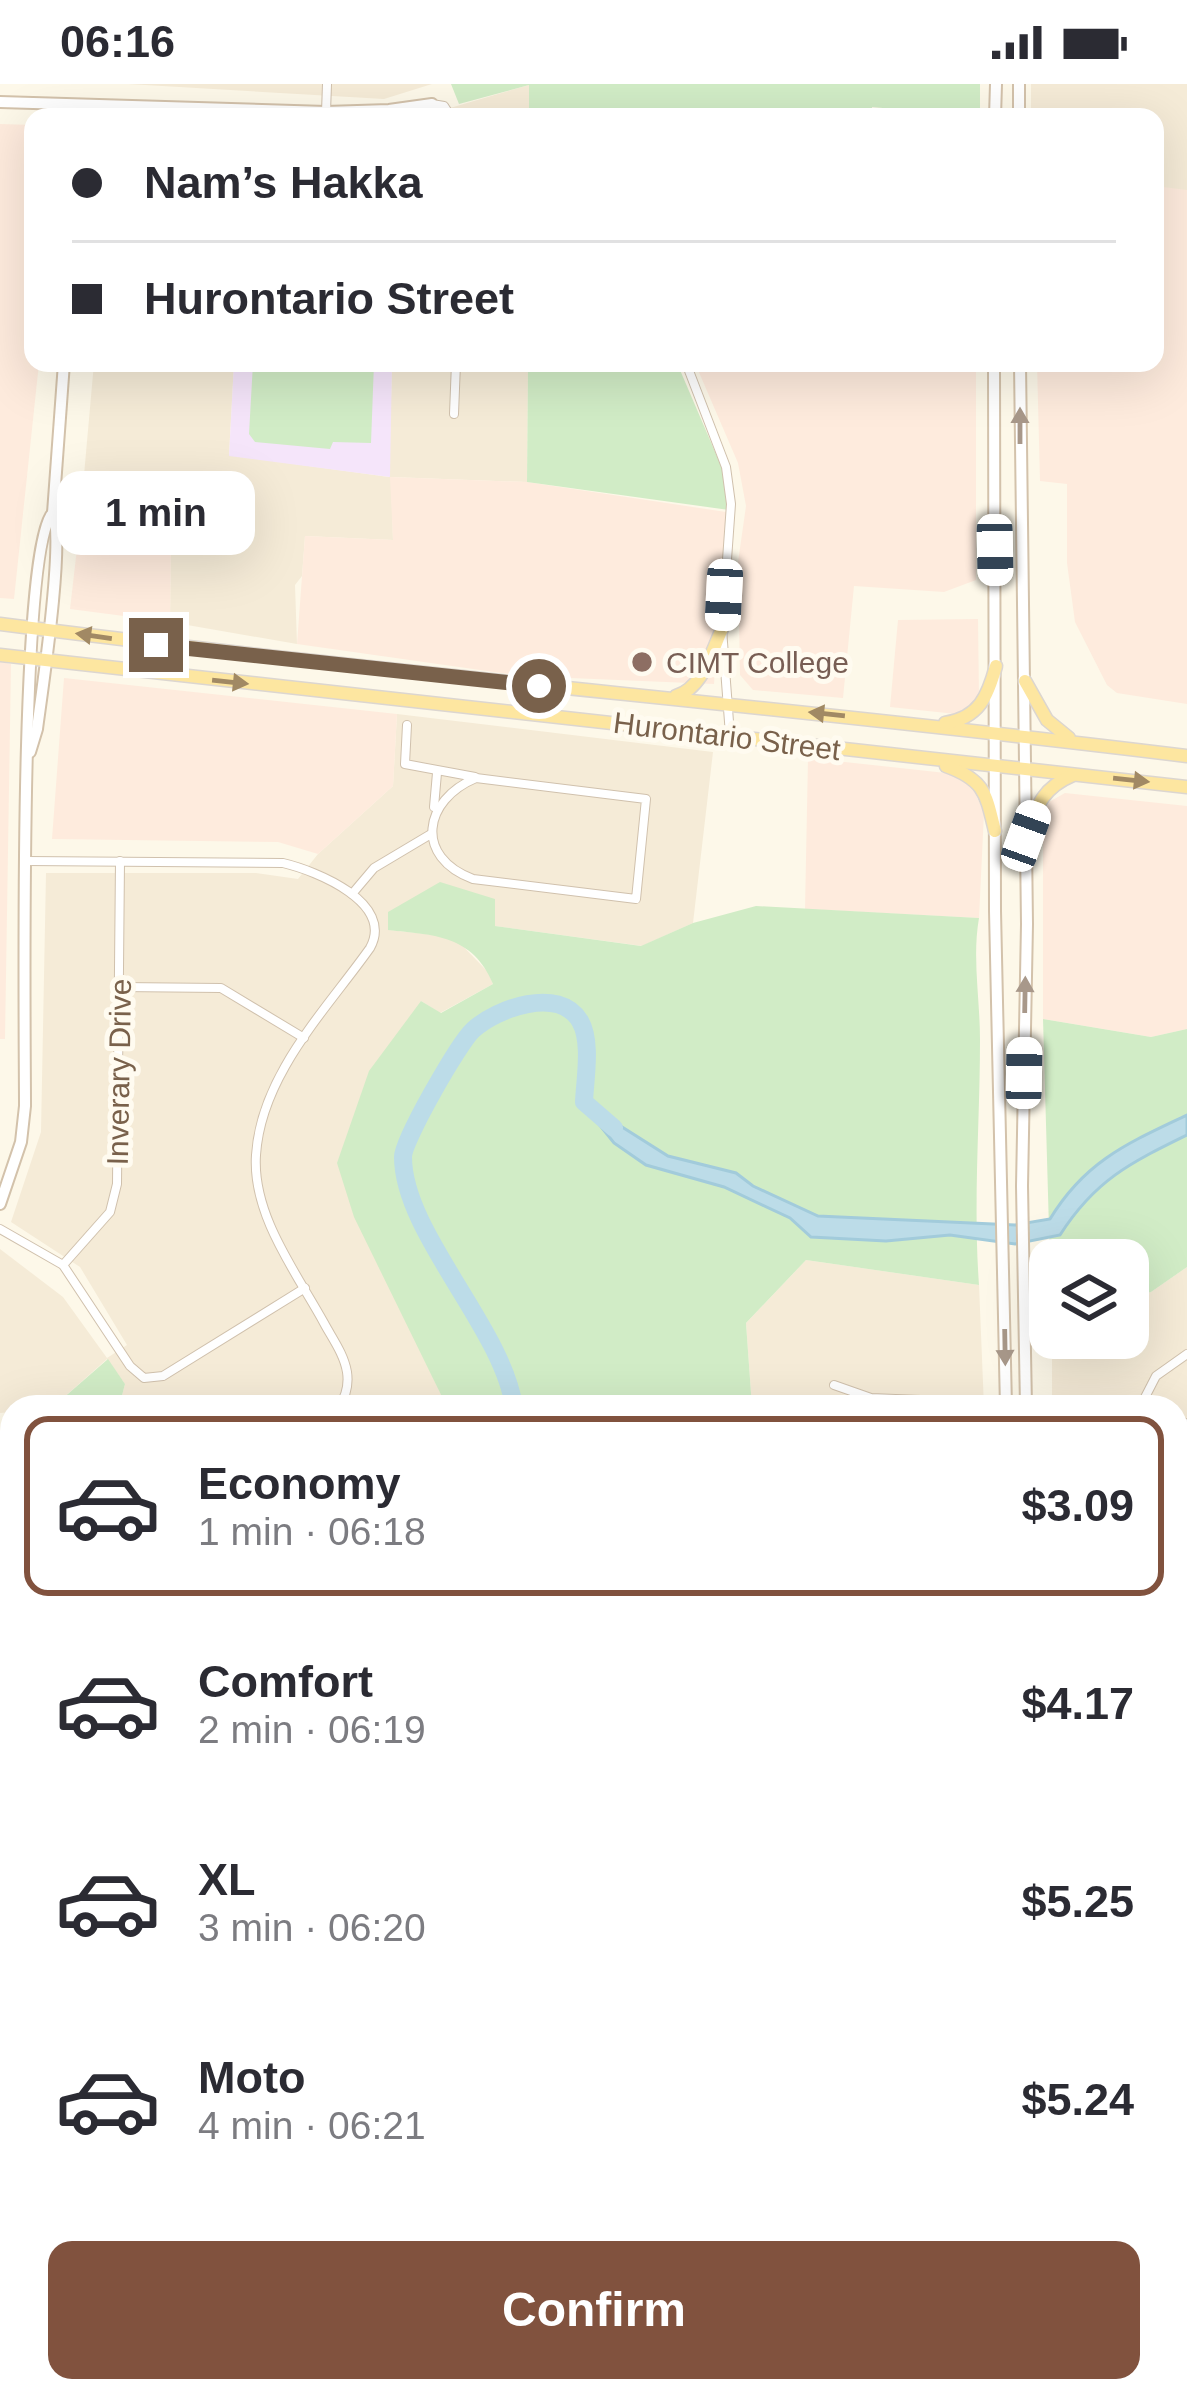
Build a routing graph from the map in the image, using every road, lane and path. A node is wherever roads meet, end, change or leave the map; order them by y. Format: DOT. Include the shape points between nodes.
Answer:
graph roads {
  1 [pos="996,84"];
  2 [pos="1019,85"];
  3 [pos="0,102"];
  4 [pos="432,104"];
  5 [pos="62,108"];
  6 [pos="379,108"];
  7 [pos="445,108"];
  8 [pos="63,372"];
  9 [pos="456,372"];
  10 [pos="689,372"];
  11 [pos="994,372"];
  12 [pos="1021,372"];
  13 [pos="454,414"];
  14 [pos="994,452"];
  15 [pos="1021,488"];
  16 [pos="0,624"];
  17 [pos="41,629"];
  18 [pos="722,629"];
  19 [pos="0,655"];
  20 [pos="38,660"];
  21 [pos="996,666"];
  22 [pos="1025,681"];
  23 [pos="669,699"];
  24 [pos="727,705"];
  25 [pos="407,725"];
  26 [pos="926,726"];
  27 [pos="996,734"];
  28 [pos="730,735"];
  29 [pos="1025,737"];
  30 [pos="1081,742"];
  31 [pos="1187,755"];
  32 [pos="928,759"];
  33 [pos="996,766"];
  34 [pos="1025,770"];
  35 [pos="437,772"];
  36 [pos="1074,774"];
  37 [pos="476,778"];
  38 [pos="1187,787"];
  39 [pos="433,820"];
  40 [pos="995,831"];
  41 [pos="431,834"];
  42 [pos="1026,836"];
  43 [pos="26,861"];
  44 [pos="120,861"];
  45 [pos="352,894"];
  46 [pos="120,987"];
  47 [pos="304,1038"];
  48 [pos="0,1204"];
  49 [pos="0,1229"];
  50 [pos="63,1264"];
  51 [pos="304,1288"];
  52 [pos="1187,1354"];
  53 [pos="834,1385"];
  54 [pos="344,1395"];
  55 [pos="862,1395"];
  56 [pos="1006,1395"];
  57 [pos="1025,1395"];
  58 [pos="1146,1395"];
  1 -- 2 [label="main road"];
  3 -- 5 [label="main road"];
  4 -- 6 [label="main road"];
  4 -- 7 [label="street"];
  8 -- 17 [label="main road" via="57,523"];
  9 -- 13 [label="street"];
  10 -- 18 [label="street" via="726,467 731,503"];
  11 -- 14 [label="main road"];
  15 -- 12 [label="main road, one-way"];
  14 -- 15 [label="main road"];
  14 -- 21 [label="main road"];
  15 -- 22 [label="main road"];
  16 -- 17 [label="main road, Hurontario Street"];
  17 -- 20 [label="main road"];
  23 -- 17 [label="main road, Hurontario Street, one-way"];
  18 -- 23 [label="main road" via="699,679"];
  18 -- 24 [label="street"];
  19 -- 20 [label="main road, Hurontario Street"];
  20 -- 28 [label="main road, Hurontario Street, one-way"];
  20 -- 43 [label="main road" via="25,729"];
  21 -- 26 [label="main road" via="973,714"];
  21 -- 27 [label="main road"];
  22 -- 29 [label="main road"];
  22 -- 30 [label="main road" via="1048,722"];
  23 -- 24 [label="main road, Hurontario Street"];
  26 -- 24 [label="main road, Hurontario Street, one-way"];
  24 -- 28 [label="street"];
  25 -- 35 [label="street" via="405,764"];
  26 -- 27 [label="main road, Hurontario Street"];
  27 -- 29 [label="main road, Hurontario Street"];
  27 -- 33 [label="main road"];
  28 -- 32 [label="main road, Hurontario Street"];
  29 -- 30 [label="main road, Hurontario Street"];
  29 -- 34 [label="main road"];
  30 -- 31 [label="main road, Hurontario Street"];
  32 -- 33 [label="main road, Hurontario Street"];
  32 -- 40 [label="main road" via="976,781"];
  33 -- 34 [label="main road, Hurontario Street"];
  33 -- 40 [label="main road"];
  34 -- 36 [label="main road, Hurontario Street"];
  34 -- 42 [label="main road"];
  35 -- 37 [label="street"];
  35 -- 39 [label="street"];
  36 -- 38 [label="main road, Hurontario Street, one-way"];
  36 -- 42 [label="main road" via="1040,798"];
  37 -- 39 [label="street" via="445,797"];
  37 -- 41 [label="street" via="646,799 636,899 473,879 447,864"];
  39 -- 41 [label="street"];
  40 -- 56 [label="main road, one-way"];
  41 -- 45 [label="street" via="374,868"];
  57 -- 42 [label="main road, one-way"];
  43 -- 44 [label="street"];
  43 -- 48 [label="main road" via="25,1106"];
  44 -- 45 [label="street" via="283,863"];
  44 -- 46 [label="street, Inverary Drive"];
  45 -- 47 [label="street" via="372,919 375,940"];
  46 -- 47 [label="street" via="221,988"];
  46 -- 50 [label="street, Inverary Drive" via="117,1184 110,1212"];
  47 -- 51 [label="street" via="273,1091 256,1157 265,1211"];
  49 -- 50 [label="street"];
  50 -- 51 [label="street" via="144,1378 163,1376"];
  51 -- 54 [label="street" via="342,1356"];
  52 -- 58 [label="street" via="1156,1376"];
  53 -- 55 [label="street"];
}
